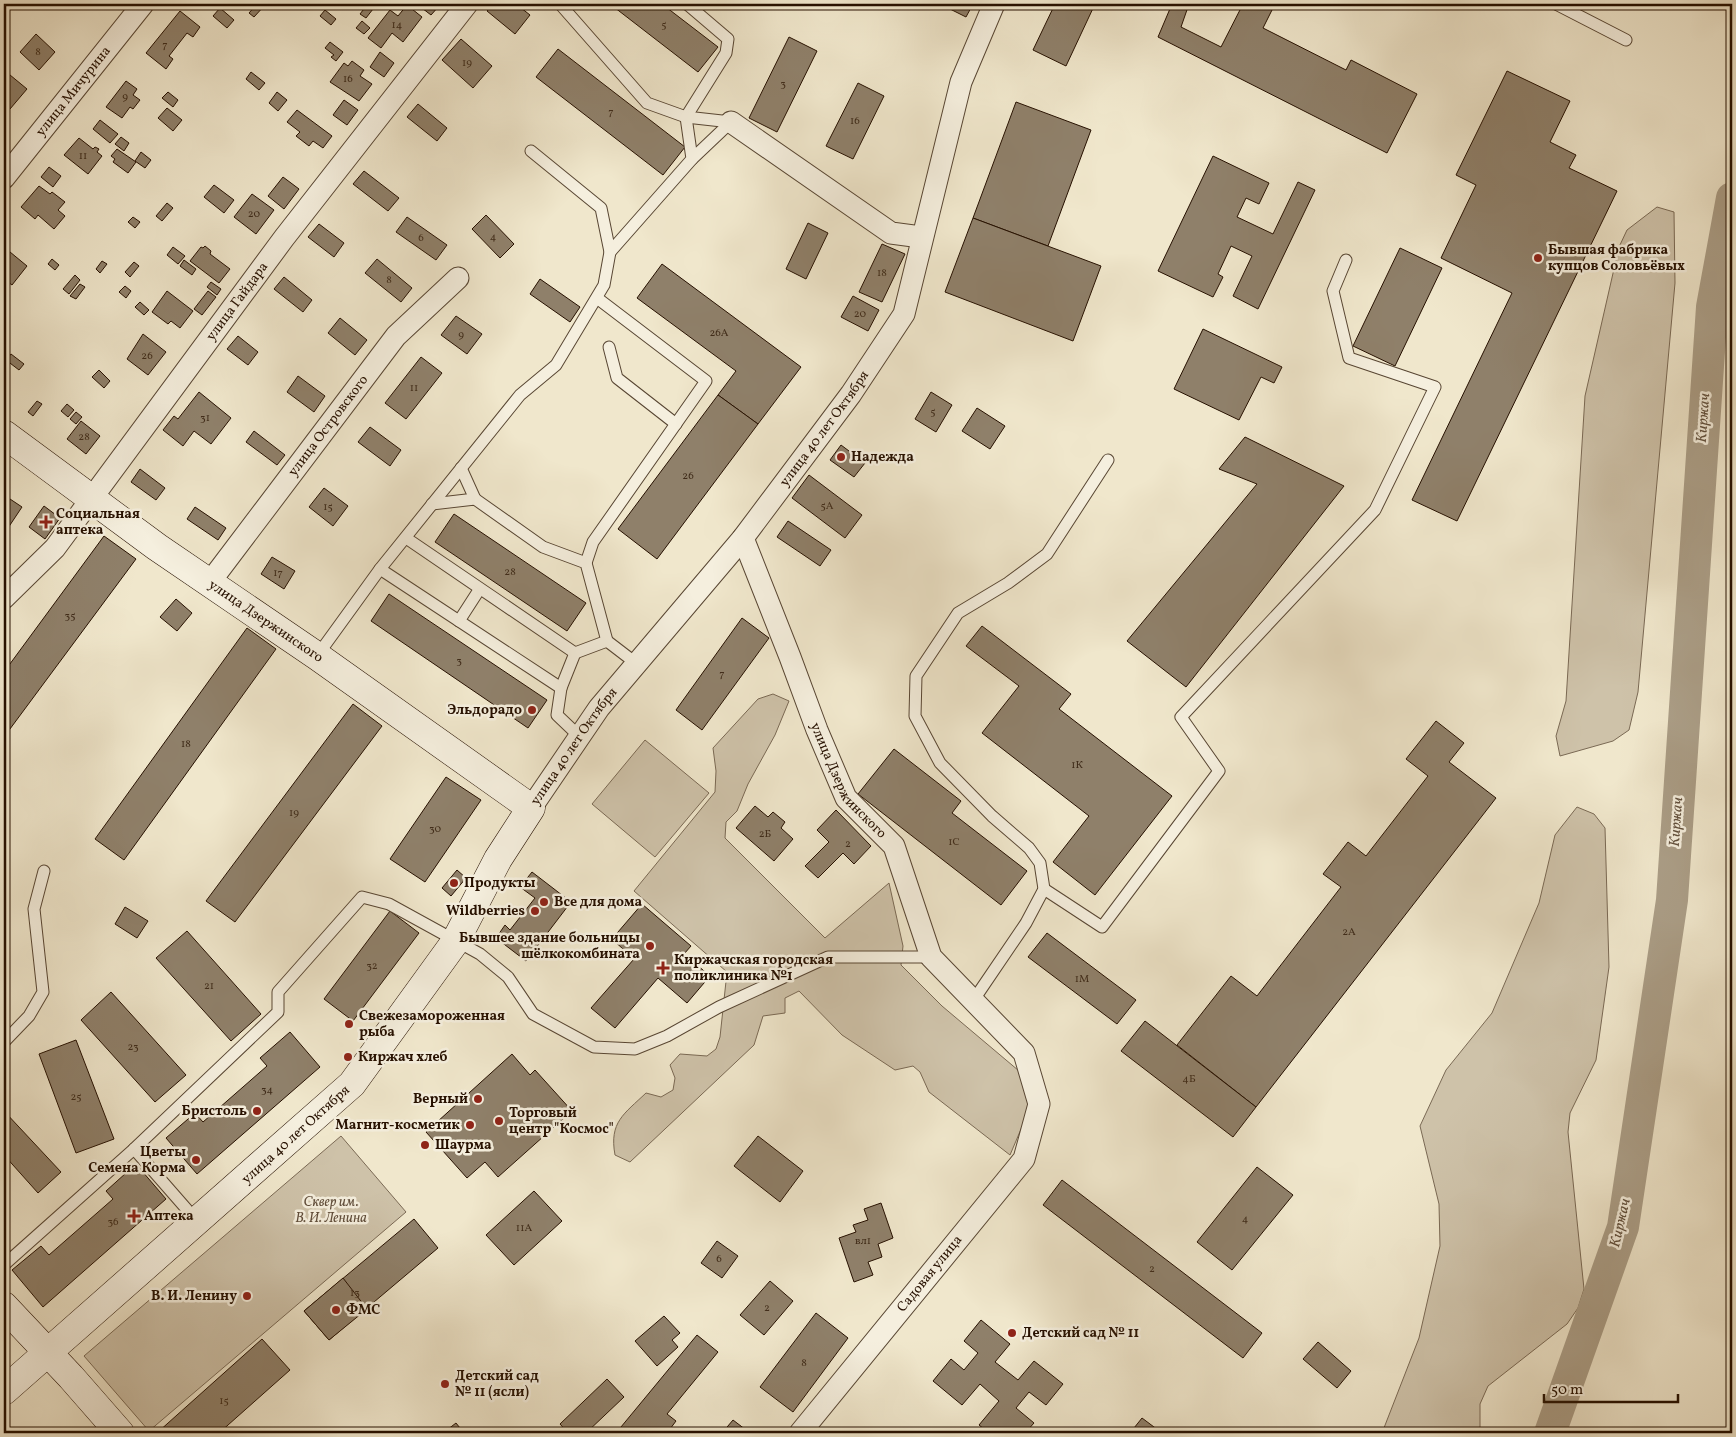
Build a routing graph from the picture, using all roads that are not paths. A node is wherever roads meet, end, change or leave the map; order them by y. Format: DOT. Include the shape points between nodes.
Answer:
graph roads {
  1 [pos="143,4"];
  2 [pos="467,4"];
  3 [pos="560,4"];
  4 [pos="687,4"];
  5 [pos="994,4"];
  6 [pos="1556,4"];
  7 [pos="1626,40"];
  8 [pos="686,116"];
  9 [pos="730,122"];
  10 [pos="531,151"];
  11 [pos="692,159"];
  12 [pos="4,178"];
  13 [pos="921,237"];
  14 [pos="610,252"];
  15 [pos="1346,260"];
  16 [pos="458,278"];
  17 [pos="597,298"];
  18 [pos="609,346"];
  19 [pos="676,424"];
  20 [pos="4,434"];
  21 [pos="1108,460"];
  22 [pos="461,468"];
  23 [pos="91,498"];
  24 [pos="475,499"];
  25 [pos="432,504"];
  26 [pos="406,538"];
  27 [pos="743,538"];
  28 [pos="586,563"];
  29 [pos="380,570"];
  30 [pos="210,582"];
  31 [pos="480,590"];
  32 [pos="4,598"];
  33 [pos="459,621"];
  34 [pos="607,641"];
  35 [pos="575,653"];
  36 [pos="317,656"];
  37 [pos="637,664"];
  38 [pos="561,688"];
  39 [pos="579,736"];
  40 [pos="531,808"];
  41 [pos="44,871"];
  42 [pos="1044,889"];
  43 [pos="455,942"];
  44 [pos="931,957"];
  45 [pos="973,1001"];
  46 [pos="4,1042"];
  47 [pos="1039,1104"];
  48 [pos="134,1148"];
  49 [pos="198,1222"];
  50 [pos="4,1265"];
  51 [pos="4,1306"];
  52 [pos="49,1353"];
  53 [pos="4,1391"];
  54 [pos="120,1433"];
  55 [pos="800,1433"];
  1 -- 12 [label="street, улица Мичурина"];
  2 -- 23 [label="street, улица Гайдара" via="284,238"];
  3 -- 8 [label="lane" via="647,103"];
  4 -- 8 [label="lane" via="728,39 726,52"];
  5 -- 13 [label="street, улица 40 лет Октября" via="961,82"];
  6 -- 7 [label="lane"];
  8 -- 9 [label="lane"];
  8 -- 11 [label="lane"];
  9 -- 11 [label="lane"];
  9 -- 13 [label="street" via="891,233"];
  10 -- 14 [label="lane" via="601,208"];
  11 -- 14 [label="lane"];
  13 -- 27 [label="street, улица 40 лет Октября" via="904,314 851,394"];
  14 -- 17 [label="lane" via="604,285"];
  15 -- 42 [label="lane" via="1333,291 1349,358 1435,387 1431,396 1375,510 1181,717 1219,771 1102,926"];
  16 -- 30 [label="street, улица Островского" via="396,336"];
  17 -- 19 [label="lane" via="706,381"];
  17 -- 22 [label="lane" via="556,365 520,394"];
  18 -- 19 [label="lane" via="617,378"];
  19 -- 28 [label="lane" via="592,542"];
  20 -- 23 [label="street, улица Дзержинского"];
  21 -- 42 [label="lane" via="1047,554 1008,583 958,613 916,676 914,716 940,763 1029,848 1040,863"];
  22 -- 24 [label="lane"];
  22 -- 25 [label="lane"];
  23 -- 30 [label="street, улица Дзержинского"];
  23 -- 32 [label="street, улица Гайдара" via="55,548"];
  24 -- 25 [label="lane"];
  24 -- 28 [label="lane" via="543,546"];
  25 -- 26 [label="lane"];
  26 -- 29 [label="lane"];
  26 -- 31 [label="lane"];
  27 -- 37 [label="street, улица 40 лет Октября"];
  27 -- 44 [label="street, улица Дзержинского" via="846,798 894,846"];
  28 -- 34 [label="lane"];
  29 -- 33 [label="lane"];
  29 -- 36 [label="lane"];
  30 -- 36 [label="street, улица Дзержинского"];
  31 -- 33 [label="lane"];
  31 -- 35 [label="lane"];
  33 -- 38 [label="lane"];
  34 -- 35 [label="lane"];
  34 -- 37 [label="lane"];
  35 -- 38 [label="lane"];
  36 -- 40 [label="street, улица Дзержинского"];
  37 -- 39 [label="street, улица 40 лет Октября"];
  38 -- 39 [label="lane" via="557,715"];
  39 -- 40 [label="street, улица 40 лет Октября"];
  40 -- 43 [label="street, улица 40 лет Октября" via="498,859"];
  41 -- 46 [label="lane" via="34,908 43,992 29,1016"];
  42 -- 45 [label="lane" via="1026,923"];
  43 -- 44 [label="lane" via="480,954 508,977 533,1014 594,1047 635,1049 828,957"];
  43 -- 48 [label="lane" via="389,904 362,897 278,992 278,1012"];
  43 -- 49 [label="street, улица 40 лет Октября" via="352,1084"];
  44 -- 45 [label="street, улица Дзержинского"];
  45 -- 47 [label="street, улица Дзержинского" via="1024,1053"];
  47 -- 55 [label="street, Садовая улица" via="1024,1159"];
  48 -- 49 [label="lane"];
  48 -- 50 [label="lane"];
  49 -- 52 [label="street, улица 40 лет Октября"];
  51 -- 52 [label="street"];
  52 -- 53 [label="street, улица 40 лет Октября"];
  52 -- 54 [label="street"];
}
